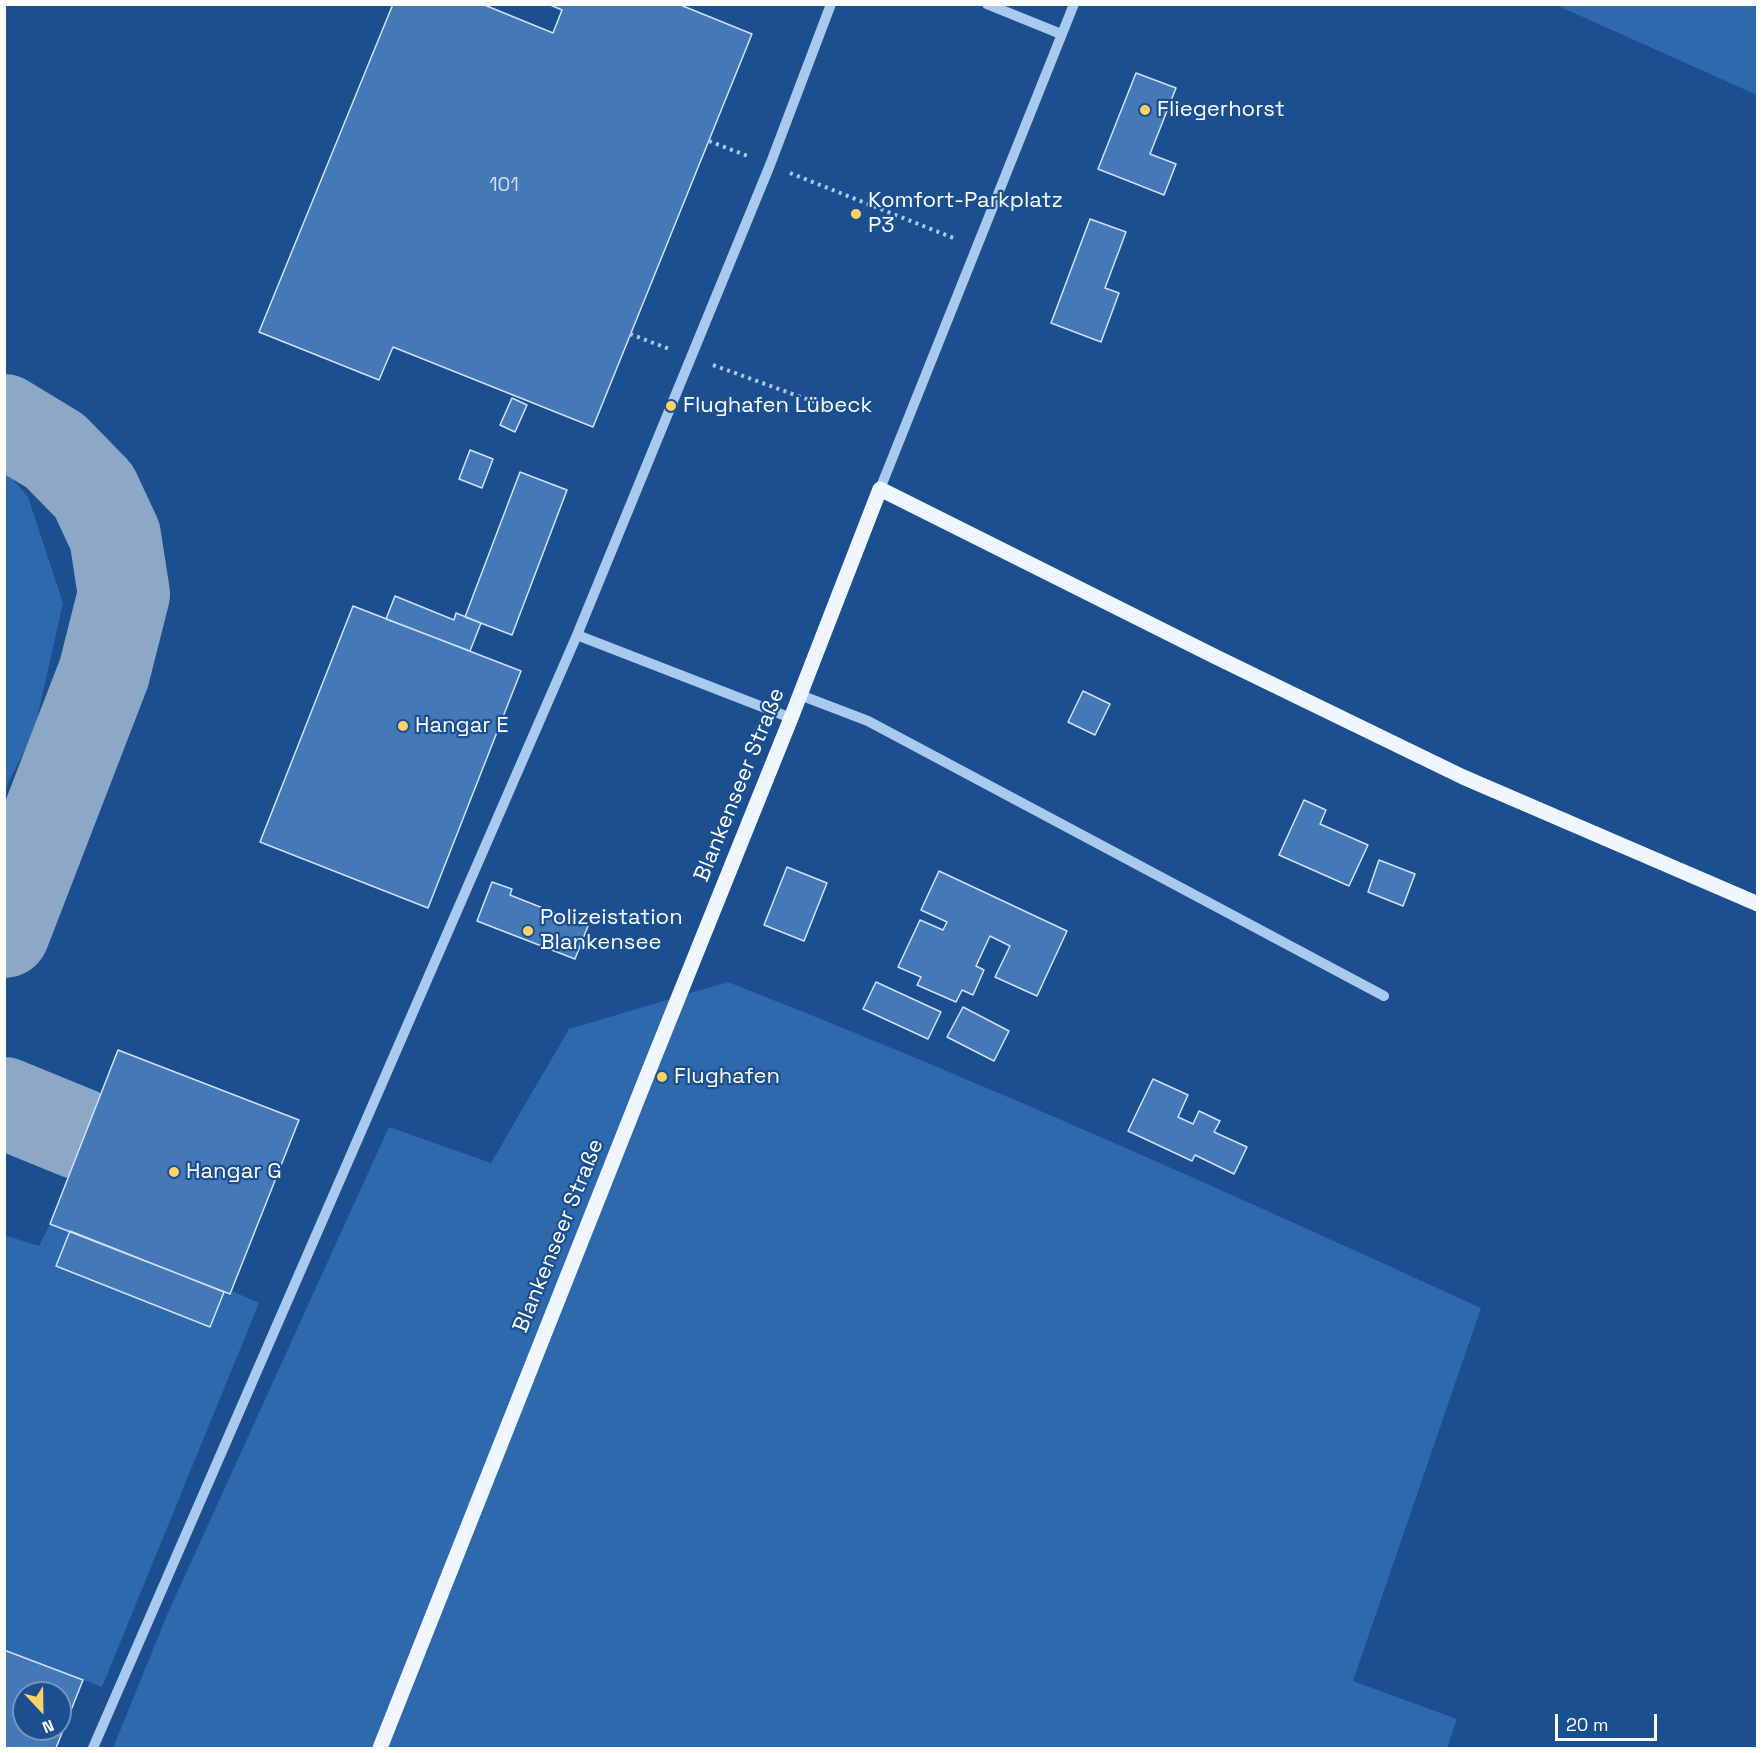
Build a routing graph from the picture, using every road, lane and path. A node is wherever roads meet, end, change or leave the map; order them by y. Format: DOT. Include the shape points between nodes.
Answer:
graph roads {
  1 [pos="831,4"];
  2 [pos="987,4"];
  3 [pos="1074,4"];
  4 [pos="1061,34"];
  5 [pos="709,141"];
  6 [pos="770,165"];
  7 [pos="976,247"];
  8 [pos="630,334"];
  9 [pos="691,357"];
  10 [pos="831,408"];
  11 [pos="880,489"];
  12 [pos="577,635"];
  13 [pos="800,695"];
  14 [pos="791,718"];
  15 [pos="1758,904"];
  16 [pos="1384,996"];
  17 [pos="93,1749"];
  18 [pos="380,1749"];
  1 -- 6 [label="street"];
  2 -- 4 [label="street"];
  3 -- 4 [label="street, Blankenseer Straße"];
  4 -- 7 [label="street, Blankenseer Straße"];
  5 -- 6 [label="path"];
  6 -- 7 [label="path"];
  6 -- 9 [label="street"];
  7 -- 11 [label="street, Blankenseer Straße"];
  8 -- 9 [label="path"];
  9 -- 10 [label="path"];
  9 -- 12 [label="street"];
  11 -- 13 [label="main road, Blankenseer Straße"];
  11 -- 15 [label="main road" via="1453,771"];
  12 -- 14 [label="street"];
  12 -- 17 [label="street"];
  13 -- 14 [label="main road, Blankenseer Straße"];
  13 -- 16 [label="street" via="868,721"];
  14 -- 18 [label="main road, Blankenseer Straße"];
}
